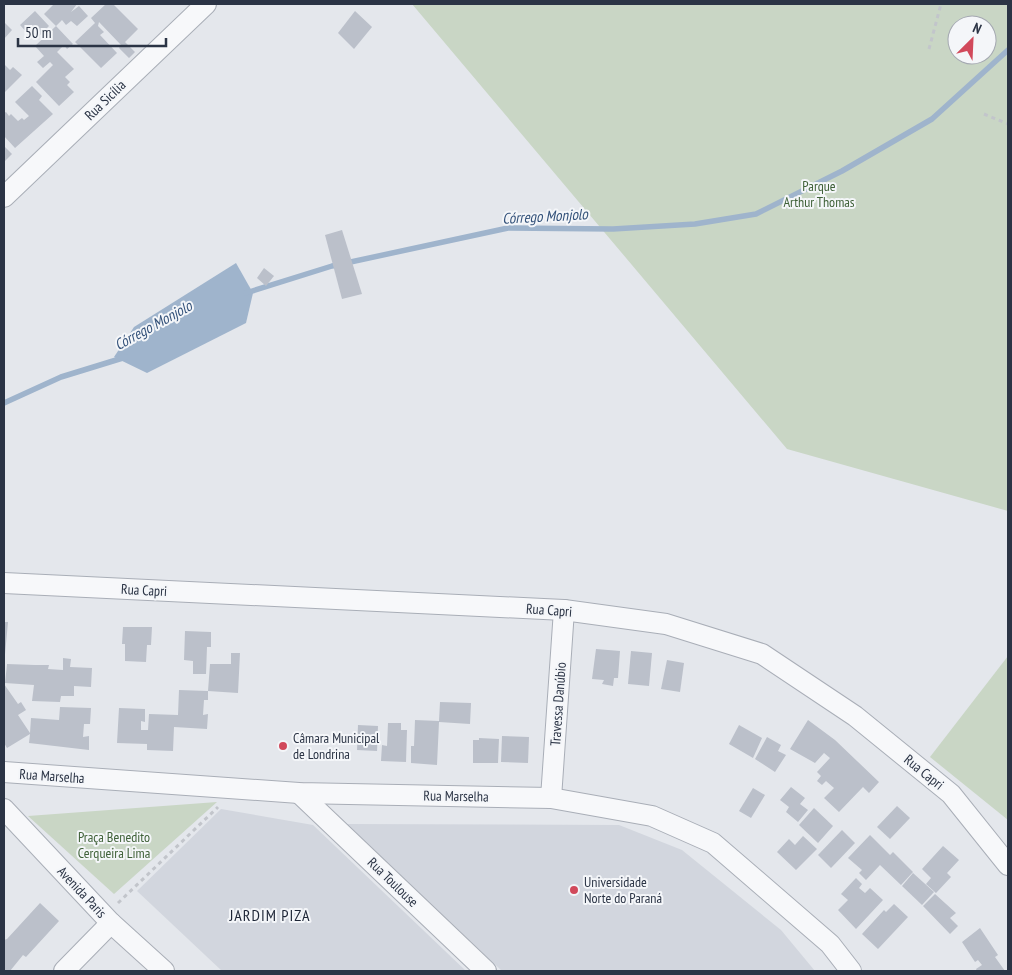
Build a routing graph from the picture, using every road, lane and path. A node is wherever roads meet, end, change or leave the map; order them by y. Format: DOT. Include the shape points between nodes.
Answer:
graph roads {
  1 [pos="206,4"];
  2 [pos="942,4"];
  3 [pos="929,49"];
  4 [pos="984,114"];
  5 [pos="1008,124"];
  6 [pos="4,197"];
  7 [pos="4,584"];
  8 [pos="564,610"];
  9 [pos="4,772"];
  10 [pos="236,789"];
  11 [pos="300,793"];
  12 [pos="551,798"];
  13 [pos="4,808"];
  14 [pos="1008,865"];
  15 [pos="108,920"];
  16 [pos="64,971"];
  17 [pos="164,971"];
  18 [pos="486,971"];
  19 [pos="851,971"];
  1 -- 6 [label="street, Rua Sicília"];
  2 -- 3 [label="path"];
  4 -- 5 [label="path"];
  7 -- 8 [label="street, Rua Capri"];
  8 -- 12 [label="street, Travessa Danúbio"];
  8 -- 14 [label="street, Rua Capri" via="666,624 762,654 855,716 951,794"];
  9 -- 10 [label="street, Rua Marselha"];
  10 -- 11 [label="street, Rua Marselha"];
  10 -- 15 [label="path"];
  11 -- 12 [label="street, Rua Marselha"];
  11 -- 18 [label="street, Rua Toulouse"];
  12 -- 19 [label="street, Rua Marselha" via="652,816 713,843 830,944"];
  13 -- 15 [label="street, Avenida Paris"];
  15 -- 16 [label="street"];
  15 -- 17 [label="street, Avenida Paris"];
}
